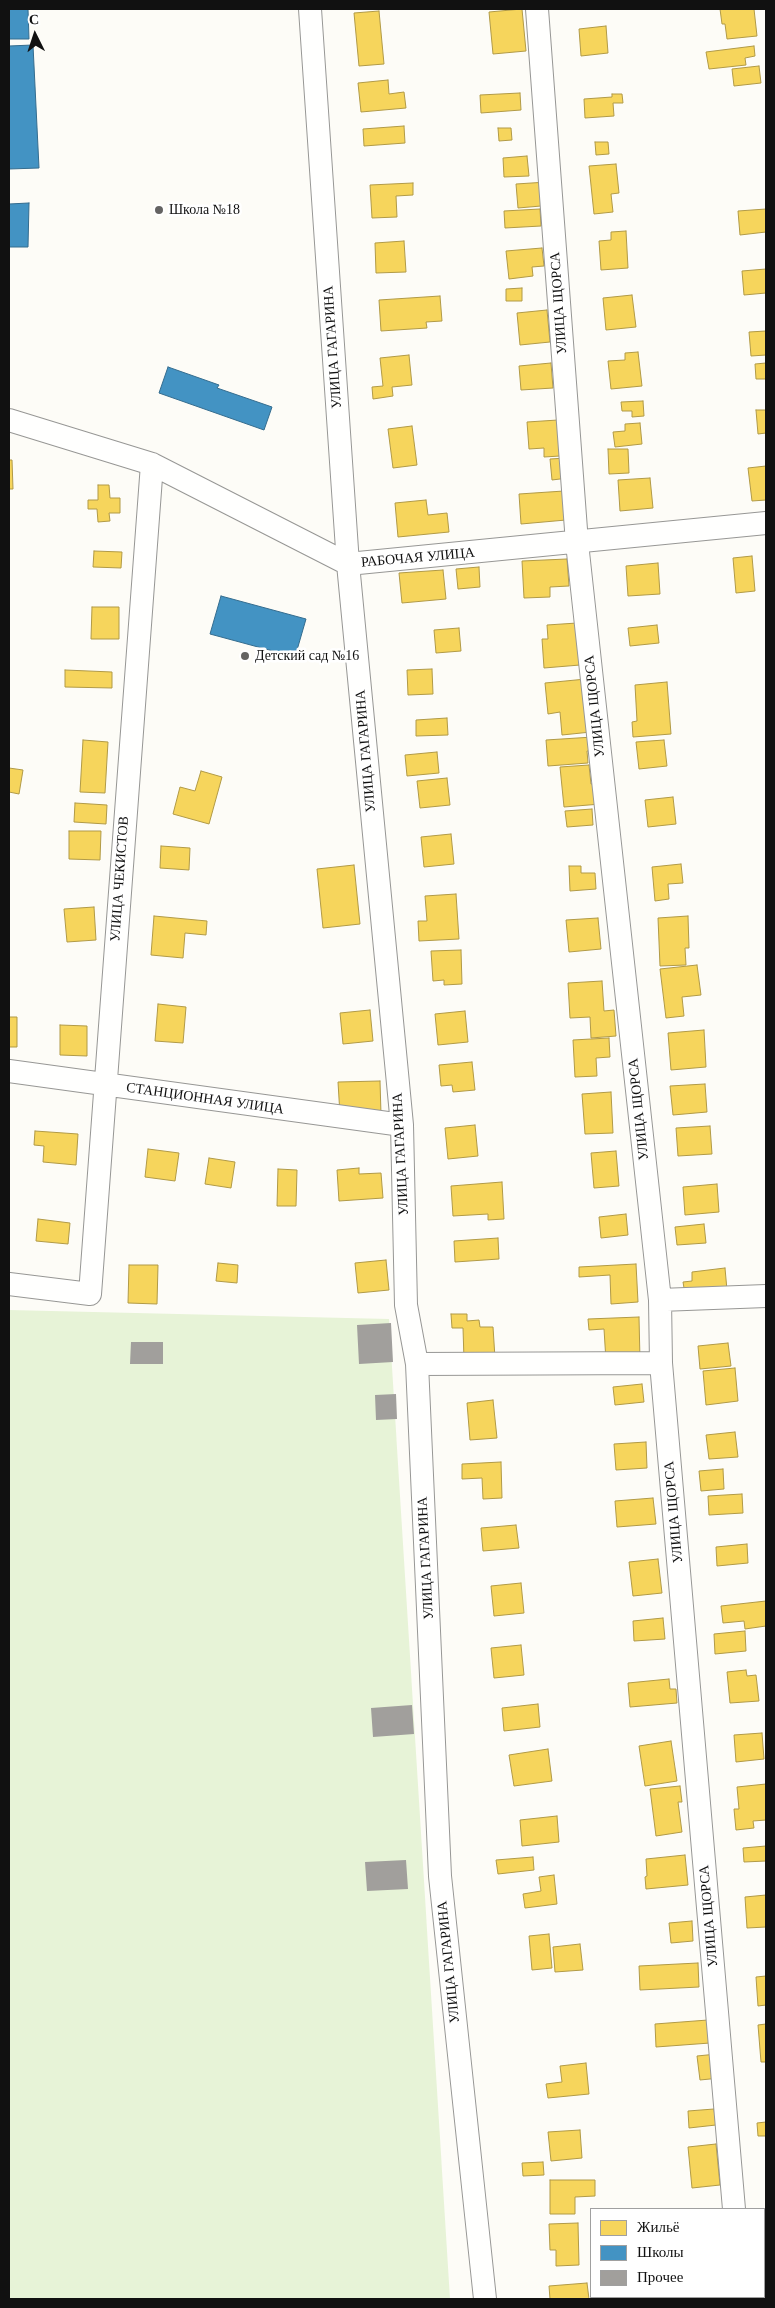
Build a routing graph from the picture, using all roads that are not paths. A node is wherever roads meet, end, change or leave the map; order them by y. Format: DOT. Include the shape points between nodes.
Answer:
graph roads {
  1 [pos="310,9"];
  2 [pos="537,9"];
  3 [pos="9,420"];
  4 [pos="152,464"];
  5 [pos="766,524"];
  6 [pos="577,543"];
  7 [pos="348,564"];
  8 [pos="9,1071"];
  9 [pos="104,1086"];
  10 [pos="402,1126"];
  11 [pos="9,1284"];
  12 [pos="766,1296"];
  13 [pos="660,1300"];
  14 [pos="661,1362"];
  15 [pos="417,1364"];
  16 [pos="734,2208"];
  17 [pos="484,2299"];
  1 -- 7 [label="street, УЛИЦА ГАГАРИНА"];
  2 -- 6 [label="street, УЛИЦА ЩОРСА"];
  3 -- 4 [label="street, РАБОЧАЯ УЛИЦА"];
  4 -- 7 [label="street, РАБОЧАЯ УЛИЦА"];
  4 -- 9 [label="street, УЛИЦА ЧЕКИСТОВ"];
  5 -- 6 [label="street, РАБОЧАЯ УЛИЦА"];
  6 -- 7 [label="street, РАБОЧАЯ УЛИЦА"];
  6 -- 13 [label="street, УЛИЦА ЩОРСА"];
  7 -- 10 [label="street, УЛИЦА ГАГАРИНА"];
  8 -- 9 [label="street, СТАНЦИОННАЯ УЛИЦА"];
  9 -- 10 [label="street, СТАНЦИОННАЯ УЛИЦА"];
  9 -- 11 [label="street, УЛИЦА ЧЕКИСТОВ" via="90,1294"];
  10 -- 15 [label="street, УЛИЦА ГАГАРИНА" via="406,1304"];
  12 -- 13 [label="street"];
  13 -- 14 [label="street, УЛИЦА ЩОРСА"];
  14 -- 15 [label="street"];
  14 -- 16 [label="street, УЛИЦА ЩОРСА"];
  15 -- 17 [label="street, УЛИЦА ГАГАРИНА" via="440,1876"];
}
